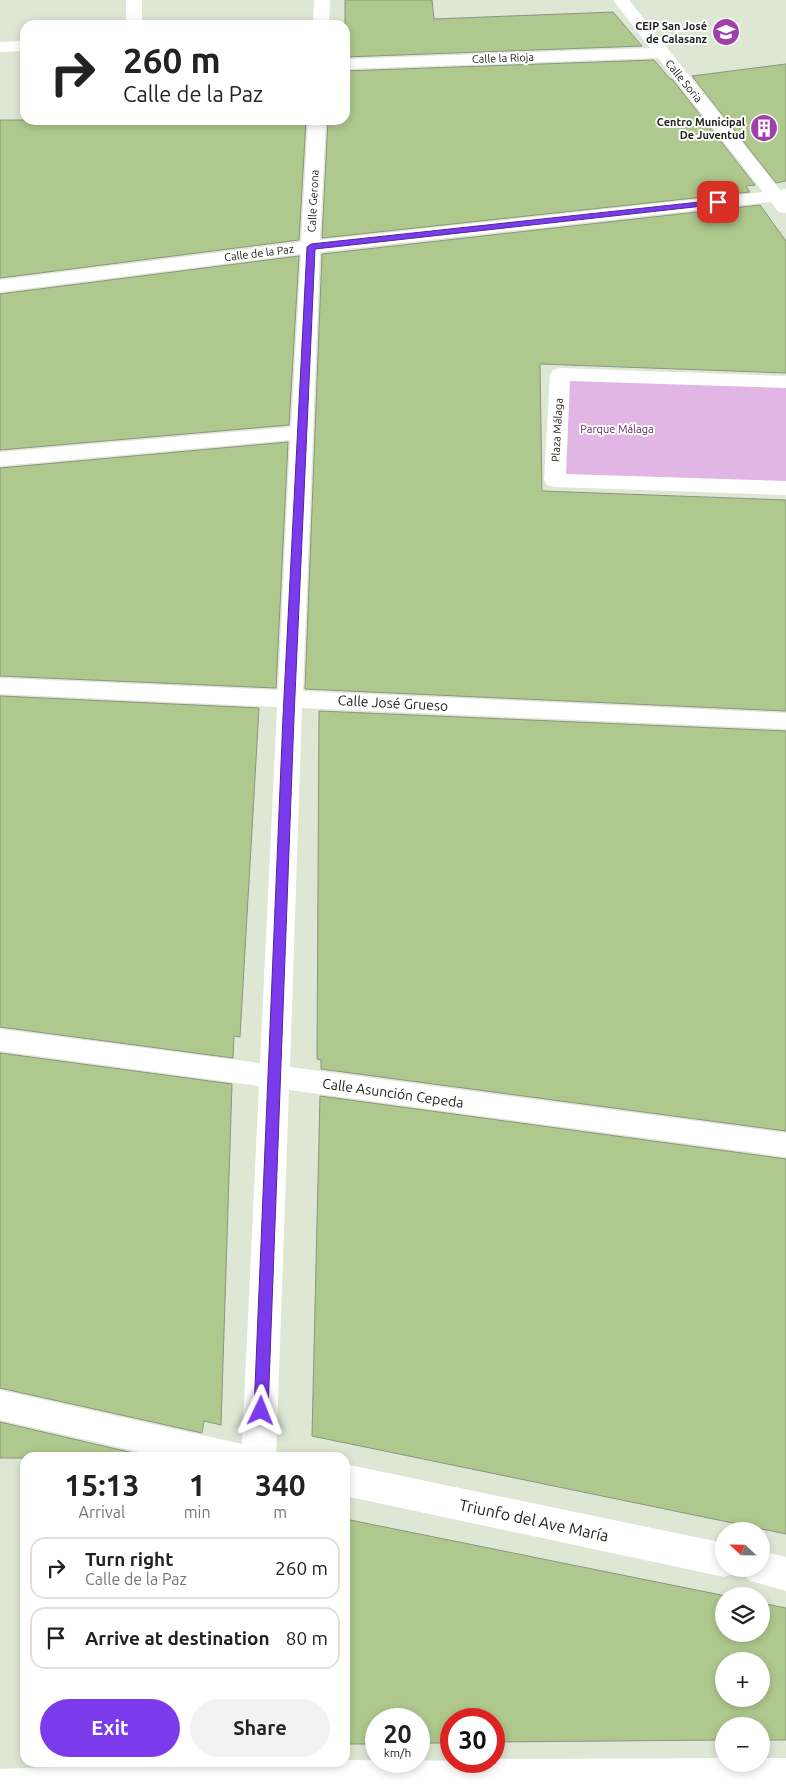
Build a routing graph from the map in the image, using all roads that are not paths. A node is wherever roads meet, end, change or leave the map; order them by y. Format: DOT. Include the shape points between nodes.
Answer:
graph roads {
  1 [pos="134,0"];
  2 [pos="322,0"];
  3 [pos="621,0"];
  4 [pos="134,20"];
  5 [pos="322,20"];
  6 [pos="20,46"];
  7 [pos="0,47"];
  8 [pos="661,53"];
  9 [pos="350,64"];
  10 [pos="317,125"];
  11 [pos="783,200"];
  12 [pos="311,247"];
  13 [pos="0,286"];
  14 [pos="786,382"];
  15 [pos="301,433"];
  16 [pos="0,458"];
  17 [pos="786,488"];
  18 [pos="0,686"];
  19 [pos="289,698"];
  20 [pos="786,721"];
  21 [pos="0,1040"];
  22 [pos="274,1076"];
  23 [pos="786,1145"];
  24 [pos="0,1405"];
  25 [pos="211,1452"];
  26 [pos="258,1452"];
  27 [pos="350,1481"];
  28 [pos="715,1558"];
  29 [pos="770,1570"];
  30 [pos="786,1574"];
  31 [pos="239,1777"];
  32 [pos="786,1777"];
  33 [pos="0,1788"];
  1 -- 4 [label="street"];
  2 -- 5 [label="street"];
  3 -- 8 [label="street, Calle Soria"];
  6 -- 7 [label="street"];
  8 -- 9 [label="street, Calle la Rioja"];
  8 -- 11 [label="street, Calle Soria"];
  10 -- 12 [label="street, Calle Gerona"];
  11 -- 12 [label="street, Calle de la Paz"];
  12 -- 13 [label="street, Calle de la Paz"];
  12 -- 15 [label="street, Calle Gerona"];
  14 -- 17 [label="street, Plaza Málaga" via="560,374 555,480"];
  15 -- 16 [label="street"];
  15 -- 19 [label="street, Calle Gerona"];
  18 -- 19 [label="street, Calle José Grueso"];
  19 -- 20 [label="street, Calle José Grueso"];
  19 -- 22 [label="street, Calle Gerona"];
  21 -- 22 [label="street, Calle Asunción Cepeda"];
  22 -- 23 [label="street, Calle Asunción Cepeda"];
  22 -- 26 [label="street, Calle Gerona"];
  24 -- 25 [label="street"];
  27 -- 28 [label="street, Triunfo del Ave María"];
  29 -- 30 [label="street"];
  31 -- 32 [label="street"];
  31 -- 33 [label="street"];
}
